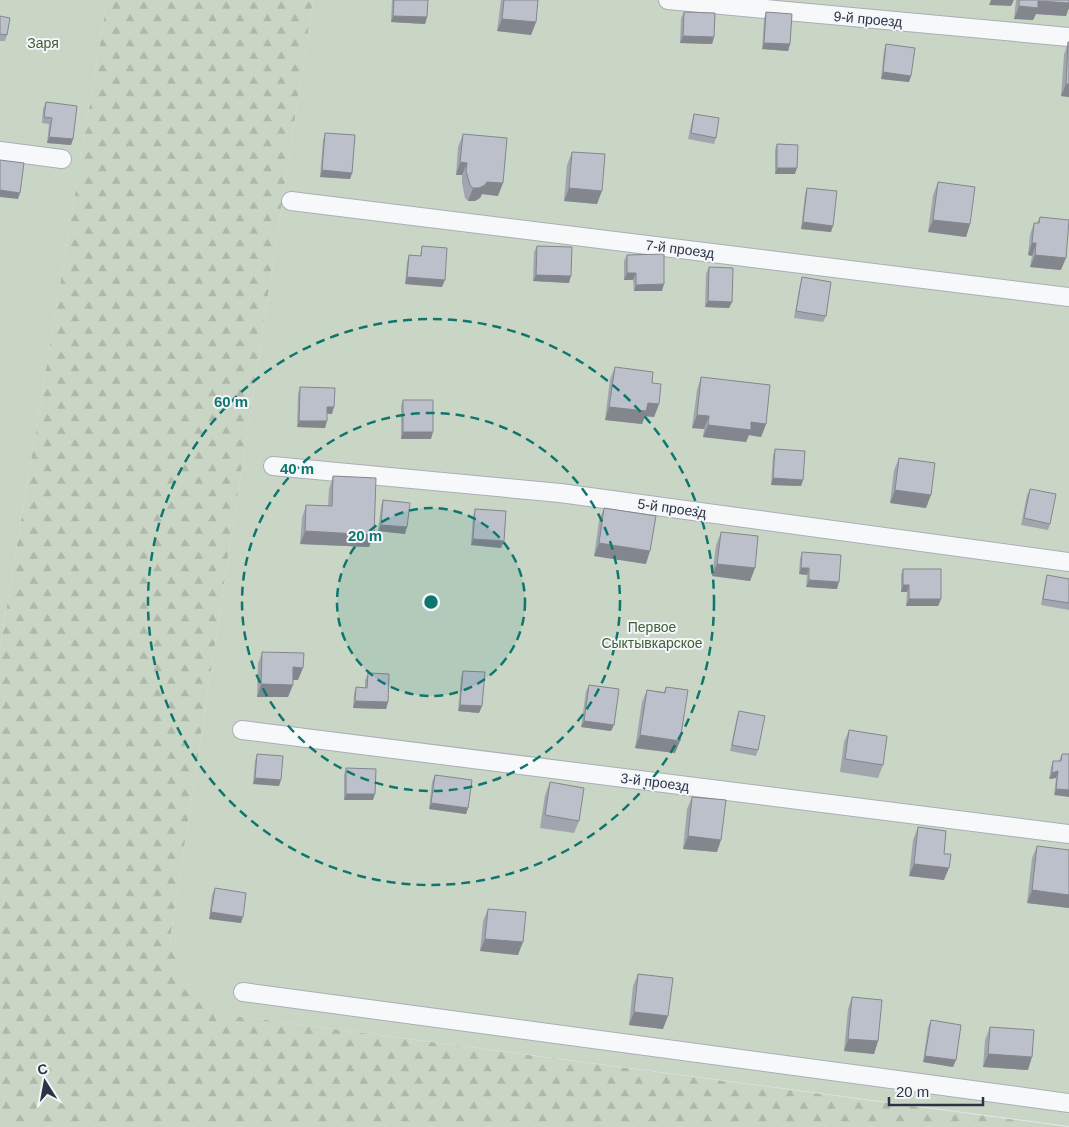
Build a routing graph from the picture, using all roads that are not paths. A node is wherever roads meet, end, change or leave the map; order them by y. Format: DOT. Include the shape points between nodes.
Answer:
graph roads {
  1 [pos="668,0"];
  2 [pos="1069,37"];
  3 [pos="0,151"];
  4 [pos="62,159"];
  5 [pos="290,201"];
  6 [pos="1069,297"];
  7 [pos="273,466"];
  8 [pos="1069,562"];
  9 [pos="242,730"];
  10 [pos="1069,834"];
  11 [pos="242,992"];
  12 [pos="1069,1103"];
  1 -- 2 [label="lane, 9-й проезд"];
  3 -- 4 [label="lane"];
  5 -- 6 [label="lane, 7-й проезд"];
  7 -- 8 [label="lane, 5-й проезд" via="560,493"];
  9 -- 10 [label="lane, 3-й проезд"];
  11 -- 12 [label="lane"];
}
